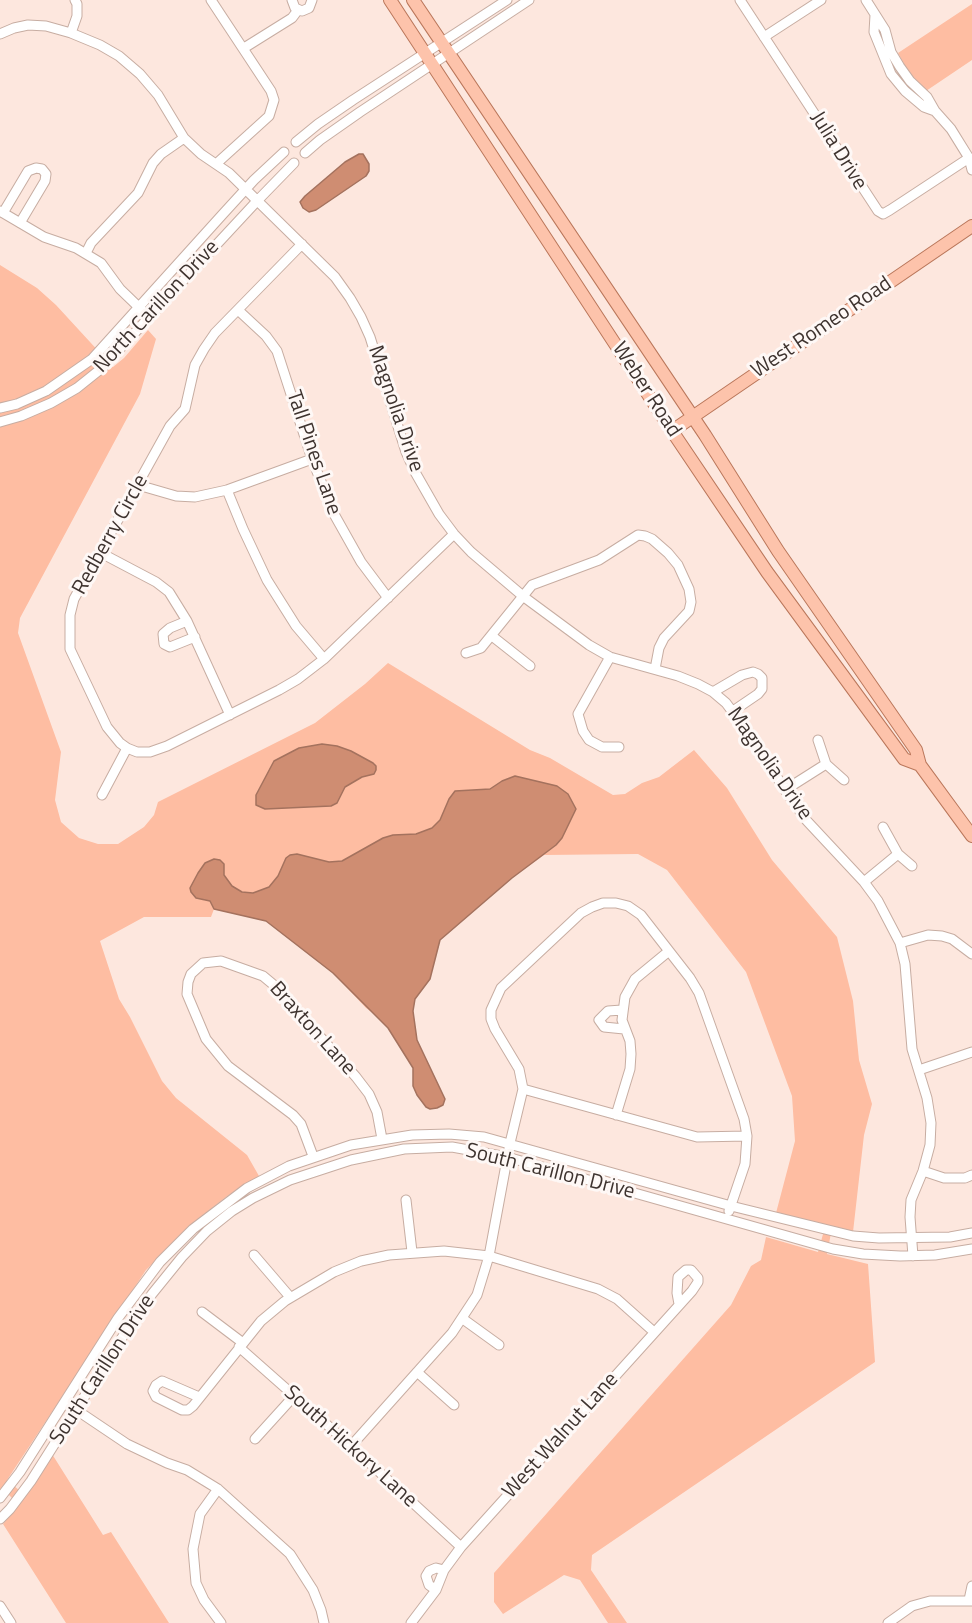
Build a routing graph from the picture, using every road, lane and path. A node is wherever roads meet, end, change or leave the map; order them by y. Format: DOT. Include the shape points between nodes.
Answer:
graph roads {
  1 [pos="75,0"];
  2 [pos="212,0"];
  3 [pos="292,0"];
  4 [pos="312,0"];
  5 [pos="390,0"];
  6 [pos="413,0"];
  7 [pos="507,0"];
  8 [pos="529,0"];
  9 [pos="740,0"];
  10 [pos="821,0"];
  11 [pos="866,0"];
  12 [pos="298,10"];
  13 [pos="0,21"];
  14 [pos="2,33"];
  15 [pos="71,33"];
  16 [pos="764,37"];
  17 [pos="442,42"];
  18 [pos="244,48"];
  19 [pos="424,53"];
  20 [pos="449,53"];
  21 [pos="432,65"];
  22 [pos="184,138"];
  23 [pos="296,142"];
  24 [pos="285,152"];
  25 [pos="305,153"];
  26 [pos="971,158"];
  27 [pos="294,163"];
  28 [pos="216,164"];
  29 [pos="972,170"];
  30 [pos="245,189"];
  31 [pos="257,201"];
  32 [pos="2,212"];
  33 [pos="20,223"];
  34 [pos="972,226"];
  35 [pos="302,244"];
  36 [pos="86,253"];
  37 [pos="139,308"];
  38 [pos="238,310"];
  39 [pos="149,317"];
  40 [pos="0,408"];
  41 [pos="693,417"];
  42 [pos="0,422"];
  43 [pos="672,431"];
  44 [pos="312,459"];
  45 [pos="138,485"];
  46 [pos="227,490"];
  47 [pos="454,534"];
  48 [pos="101,553"];
  49 [pos="524,597"];
  50 [pos="388,598"];
  51 [pos="187,621"];
  52 [pos="492,636"];
  53 [pos="195,637"];
  54 [pos="466,653"];
  55 [pos="610,657"];
  56 [pos="324,659"];
  57 [pos="530,666"];
  58 [pos="655,669"];
  59 [pos="713,692"];
  60 [pos="733,711"];
  61 [pos="230,715"];
  62 [pos="818,740"];
  63 [pos="619,747"];
  64 [pos="128,748"];
  65 [pos="826,764"];
  66 [pos="920,765"];
  67 [pos="844,780"];
  68 [pos="785,790"];
  69 [pos="102,795"];
  70 [pos="883,826"];
  71 [pos="972,836"];
  72 [pos="898,854"];
  73 [pos="912,866"];
  74 [pos="864,882"];
  75 [pos="900,943"];
  76 [pos="669,951"];
  77 [pos="972,954"];
  78 [pos="622,1010"];
  79 [pos="624,1029"];
  80 [pos="972,1052"];
  81 [pos="919,1070"];
  82 [pos="523,1089"];
  83 [pos="616,1115"];
  84 [pos="747,1136"];
  85 [pos="382,1138"];
  86 [pos="510,1143"];
  87 [pos="313,1156"];
  88 [pos="507,1157"];
  89 [pos="923,1171"];
  90 [pos="972,1175"];
  91 [pos="406,1200"];
  92 [pos="731,1206"];
  93 [pos="726,1219"];
  94 [pos="972,1233"];
  95 [pos="912,1238"];
  96 [pos="972,1249"];
  97 [pos="412,1252"];
  98 [pos="254,1255"];
  99 [pos="489,1256"];
  100 [pos="913,1256"];
  101 [pos="290,1298"];
  102 [pos="679,1304"];
  103 [pos="202,1312"];
  104 [pos="462,1319"];
  105 [pos="654,1332"];
  106 [pos="241,1345"];
  107 [pos="499,1345"];
  108 [pos="417,1372"];
  109 [pos="294,1396"];
  110 [pos="199,1397"];
  111 [pos="65,1402"];
  112 [pos="454,1405"];
  113 [pos="76,1410"];
  114 [pos="255,1439"];
  115 [pos="351,1446"];
  116 [pos="218,1490"];
  117 [pos="0,1498"];
  118 [pos="0,1519"];
  119 [pos="461,1547"];
  120 [pos="444,1570"];
  121 [pos="972,1586"];
  122 [pos="436,1590"];
  123 [pos="971,1600"];
  124 [pos="0,1606"];
  125 [pos="11,1623"];
  126 [pos="221,1623"];
  127 [pos="324,1623"];
  128 [pos="411,1623"];
  129 [pos="888,1623"];
  1 -- 15 [label="street" via="77,16"];
  2 -- 18 [label="street"];
  3 -- 12 [label="street"];
  4 -- 12 [label="street" via="309,8"];
  5 -- 19 [label="main road, Weber Road"];
  6 -- 17 [label="main road, Weber Road"];
  7 -- 17 [label="street"];
  8 -- 20 [label="street"];
  9 -- 16 [label="street, Julia Drive"];
  10 -- 16 [label="street"];
  11 -- 26 [label="street" via="875,15 874,32 891,74 917,102 934,111"];
  12 -- 18 [label="street" via="292,18"];
  13 -- 14 [label="street"];
  14 -- 15 [label="street, Magnolia Drive" via="46,26"];
  15 -- 22 [label="street, Magnolia Drive" via="119,56 140,74 158,94"];
  16 -- 26 [label="street, Julia Drive" via="878,211 890,210"];
  17 -- 19 [label="street"];
  17 -- 20 [label="main road, Weber Road"];
  18 -- 28 [label="street" via="271,91 273,109"];
  19 -- 21 [label="main road, Weber Road"];
  19 -- 23 [label="street"];
  20 -- 21 [label="street"];
  20 -- 41 [label="main road, Weber Road"];
  21 -- 25 [label="street"];
  21 -- 43 [label="main road, Weber Road"];
  22 -- 28 [label="street, Magnolia Drive"];
  22 -- 36 [label="street" via="153,163 138,193"];
  24 -- 30 [label="street, North Carillon Drive"];
  26 -- 29 [label="street"];
  27 -- 31 [label="street, North Carillon Drive"];
  28 -- 30 [label="street, Magnolia Drive"];
  30 -- 31 [label="street, Magnolia Drive"];
  30 -- 37 [label="street, North Carillon Drive"];
  31 -- 35 [label="street, Magnolia Drive"];
  31 -- 39 [label="street, North Carillon Drive"];
  32 -- 33 [label="street"];
  32 -- 33 [label="street" via="28,171 42,169 45,181"];
  33 -- 36 [label="street"];
  34 -- 41 [label="main road, West Romeo Road"];
  35 -- 38 [label="street, Redberry Circle"];
  35 -- 47 [label="street, Magnolia Drive" via="335,277 361,316 406,452"];
  36 -- 37 [label="street" via="101,263"];
  37 -- 39 [label="street"];
  37 -- 40 [label="street, North Carillon Drive" via="73,374 46,391"];
  38 -- 44 [label="street, Tall Pines Lane" via="277,351"];
  38 -- 45 [label="street, Redberry Circle" via="204,349 195,365 185,409 170,426"];
  39 -- 42 [label="street, North Carillon Drive" via="102,368 77,388 51,403"];
  41 -- 43 [label="main road, West Romeo Road"];
  41 -- 66 [label="main road, Weber Road" via="778,551 916,750"];
  43 -- 66 [label="main road, Weber Road" via="767,572 904,759"];
  44 -- 46 [label="street"];
  44 -- 50 [label="street, Tall Pines Lane" via="345,537"];
  45 -- 46 [label="street" via="176,496 195,497"];
  45 -- 48 [label="street, Redberry Circle"];
  46 -- 56 [label="street" via="267,580"];
  47 -- 49 [label="street, Magnolia Drive"];
  47 -- 50 [label="street"];
  48 -- 51 [label="street" via="169,592"];
  48 -- 64 [label="street, Redberry Circle" via="74,599 70,649 107,727"];
  49 -- 52 [label="street"];
  49 -- 55 [label="street, Magnolia Drive"];
  49 -- 58 [label="street" via="532,585 599,560 638,536 652,539 678,565 691,602 689,611 658,648"];
  50 -- 56 [label="street"];
  51 -- 53 [label="street"];
  51 -- 53 [label="street" via="163,634 164,644 170,647"];
  52 -- 54 [label="street" via="481,648"];
  52 -- 57 [label="street"];
  53 -- 61 [label="street"];
  55 -- 58 [label="street, Magnolia Drive"];
  55 -- 63 [label="street" via="578,714 589,740 602,747"];
  56 -- 61 [label="street" via="298,679"];
  58 -- 59 [label="street, Magnolia Drive"];
  59 -- 60 [label="street, Magnolia Drive"];
  59 -- 60 [label="street" via="746,673 758,674 762,689"];
  60 -- 68 [label="street, Magnolia Drive"];
  61 -- 64 [label="street" via="150,752"];
  62 -- 65 [label="street"];
  64 -- 69 [label="street"];
  65 -- 67 [label="street"];
  65 -- 68 [label="street"];
  66 -- 71 [label="main road, Weber Road"];
  68 -- 74 [label="street, Magnolia Drive" via="807,821"];
  70 -- 72 [label="street"];
  72 -- 73 [label="street"];
  72 -- 74 [label="street"];
  74 -- 75 [label="street, Magnolia Drive"];
  75 -- 77 [label="street" via="928,935 942,936"];
  75 -- 81 [label="street, Magnolia Drive" via="905,963 908,1026"];
  76 -- 78 [label="street" via="635,979"];
  76 -- 82 [label="street" via="641,915 628,906 603,903 581,913 501,988 491,1019 519,1069"];
  76 -- 84 [label="street" via="699,993"];
  78 -- 79 [label="street"];
  78 -- 79 [label="street" via="608,1011 599,1020 609,1029"];
  79 -- 83 [label="street" via="630,1041 630,1061"];
  80 -- 81 [label="street"];
  81 -- 89 [label="street, Magnolia Drive" via="931,1123"];
  82 -- 83 [label="street"];
  82 -- 86 [label="street"];
  83 -- 84 [label="street" via="696,1137"];
  84 -- 92 [label="street" via="745,1164"];
  85 -- 86 [label="street, South Carillon Drive" via="449,1134"];
  85 -- 87 [label="street, South Carillon Drive"];
  85 -- 87 [label="street, Braxton Lane" via="369,1094 274,986 263,976 221,961 203,963 191,974 187,993 206,1039 228,1065 293,1115 302,1125"];
  86 -- 88 [label="street"];
  86 -- 92 [label="street, South Carillon Drive"];
  87 -- 111 [label="street, South Carillon Drive" via="247,1188 193,1229 138,1289"];
  88 -- 93 [label="street, South Carillon Drive"];
  88 -- 99 [label="street"];
  88 -- 113 [label="street, South Carillon Drive" via="452,1147 404,1149 320,1169 253,1198 207,1231 182,1257 152,1294"];
  89 -- 90 [label="street" via="944,1178"];
  89 -- 95 [label="street, Magnolia Drive" via="911,1200"];
  91 -- 97 [label="street"];
  92 -- 93 [label="street"];
  92 -- 95 [label="street, South Carillon Drive" via="853,1236"];
  93 -- 100 [label="street, South Carillon Drive" via="833,1249"];
  94 -- 95 [label="street, South Carillon Drive"];
  95 -- 100 [label="street, Magnolia Drive"];
  96 -- 100 [label="street, South Carillon Drive"];
  97 -- 99 [label="street"];
  97 -- 101 [label="street" via="361,1261"];
  98 -- 101 [label="street"];
  99 -- 104 [label="street" via="477,1295"];
  99 -- 105 [label="street" via="598,1289 617,1299"];
  101 -- 106 [label="street" via="261,1321"];
  102 -- 105 [label="street, West Walnut Lane"];
  103 -- 106 [label="street, South Hickory Lane"];
  104 -- 107 [label="street"];
  104 -- 108 [label="street"];
  105 -- 119 [label="street, West Walnut Lane"];
  106 -- 109 [label="street, South Hickory Lane"];
  106 -- 110 [label="street"];
  108 -- 112 [label="street"];
  108 -- 115 [label="street"];
  109 -- 114 [label="street"];
  109 -- 115 [label="street, South Hickory Lane"];
  111 -- 113 [label="street"];
  111 -- 117 [label="street, South Carillon Drive"];
  113 -- 116 [label="street" via="127,1444 187,1470"];
  113 -- 118 [label="street, South Carillon Drive" via="31,1481"];
  115 -- 119 [label="street, South Hickory Lane"];
  116 -- 126 [label="street" via="200,1514 193,1549 196,1583"];
  116 -- 127 [label="street" via="290,1554 313,1590"];
  119 -- 120 [label="street, West Walnut Lane"];
  120 -- 122 [label="street, West Walnut Lane"];
  120 -- 122 [label="street, West Walnut Lane" via="436,1568 426,1576"];
  121 -- 123 [label="street"];
  122 -- 128 [label="street, West Walnut Lane"];
  123 -- 129 [label="street" via="930,1601 912,1606"];
  124 -- 125 [label="street"];
}
